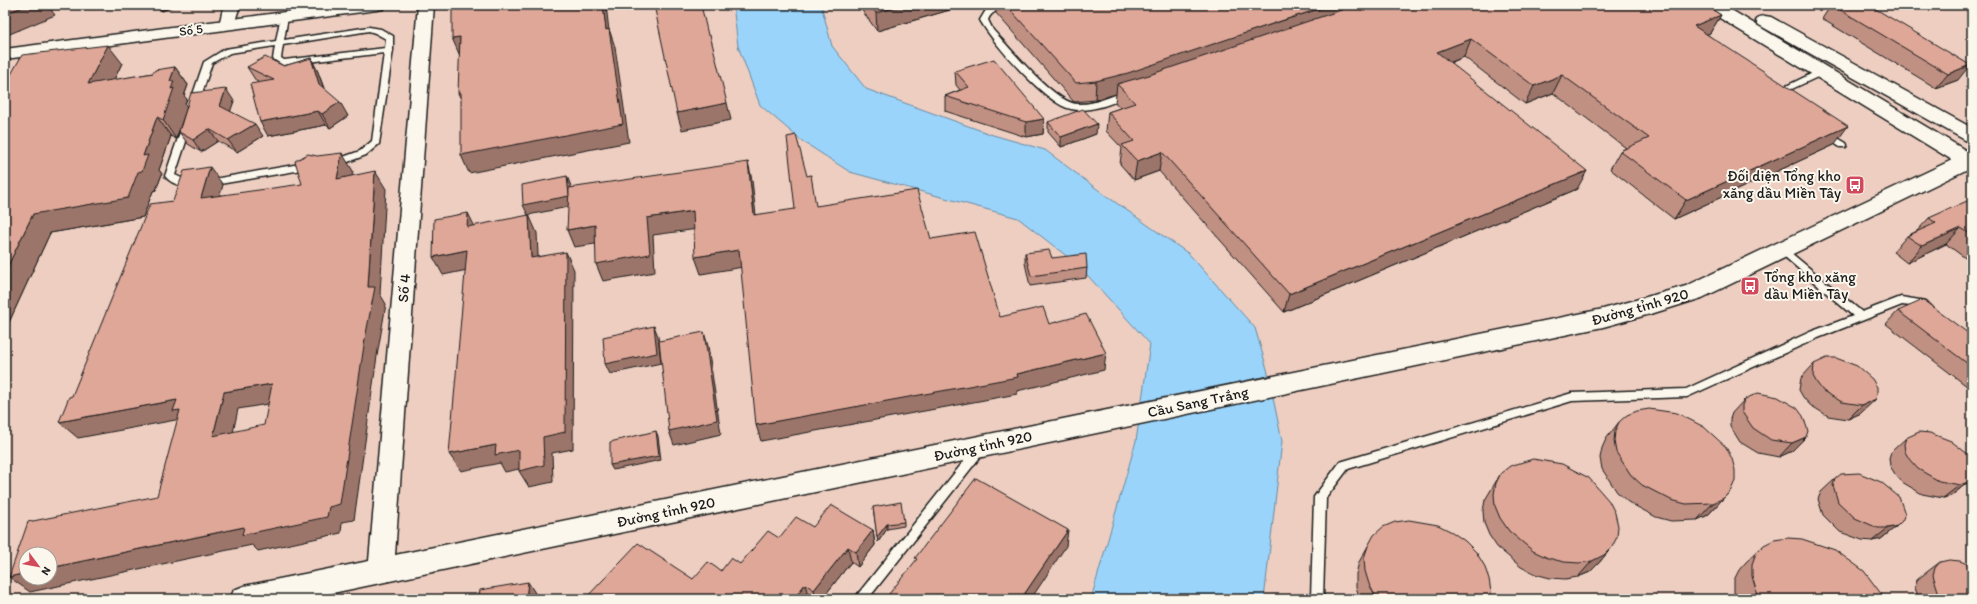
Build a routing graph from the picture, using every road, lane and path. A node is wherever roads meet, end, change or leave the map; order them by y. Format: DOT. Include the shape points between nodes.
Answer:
graph roads {
  1 [pos="232,5"];
  2 [pos="377,5"];
  3 [pos="426,5"];
  4 [pos="1002,5"];
  5 [pos="1711,5"];
  6 [pos="1739,5"];
  7 [pos="284,17"];
  8 [pos="227,25"];
  9 [pos="279,43"];
  10 [pos="389,50"];
  11 [pos="5,54"];
  12 [pos="1821,72"];
  13 [pos="1135,92"];
  14 [pos="1770,96"];
  15 [pos="1816,127"];
  16 [pos="1972,136"];
  17 [pos="1843,145"];
  18 [pos="1970,160"];
  19 [pos="1781,249"];
  20 [pos="1934,312"];
  21 [pos="1860,317"];
  22 [pos="1307,379"];
  23 [pos="1088,424"];
  24 [pos="982,447"];
  25 [pos="381,571"];
  26 [pos="244,599"];
  27 [pos="860,599"];
  28 [pos="1317,599"];
  1 -- 8 [label="street"];
  2 -- 7 [label="street, Số 5"];
  3 -- 25 [label="street, Số 4"];
  4 -- 13 [label="lane" via="989,10 986,15 984,20 990,31 1061,102 1084,107"];
  5 -- 12 [label="street"];
  6 -- 16 [label="street"];
  7 -- 8 [label="street, Số 5"];
  7 -- 9 [label="lane"];
  8 -- 11 [label="street, Số 5"];
  9 -- 10 [label="lane" via="368,29 390,38"];
  9 -- 10 [label="lane" via="277,59 283,63"];
  9 -- 10 [label="lane" via="228,51 208,62 170,176 177,182 191,185 208,183 348,159 363,153 376,142"];
  12 -- 14 [label="lane"];
  12 -- 18 [label="street"];
  15 -- 17 [label="lane"];
  18 -- 19 [label="street, Đường tỉnh 920"];
  19 -- 21 [label="lane"];
  19 -- 22 [label="street, Đường tỉnh 920" via="1694,292 1654,305 1603,318"];
  20 -- 21 [label="lane" via="1922,304 1901,301"];
  21 -- 28 [label="lane" via="1814,335 1687,393 1572,397 1344,464 1320,497"];
  22 -- 23 [label="street, Cầu Sang Trắng"];
  23 -- 24 [label="street, Đường tỉnh 920"];
  24 -- 25 [label="street, Đường tỉnh 920"];
  24 -- 27 [label="lane"];
  25 -- 26 [label="street, Đường tỉnh 920"];
}
